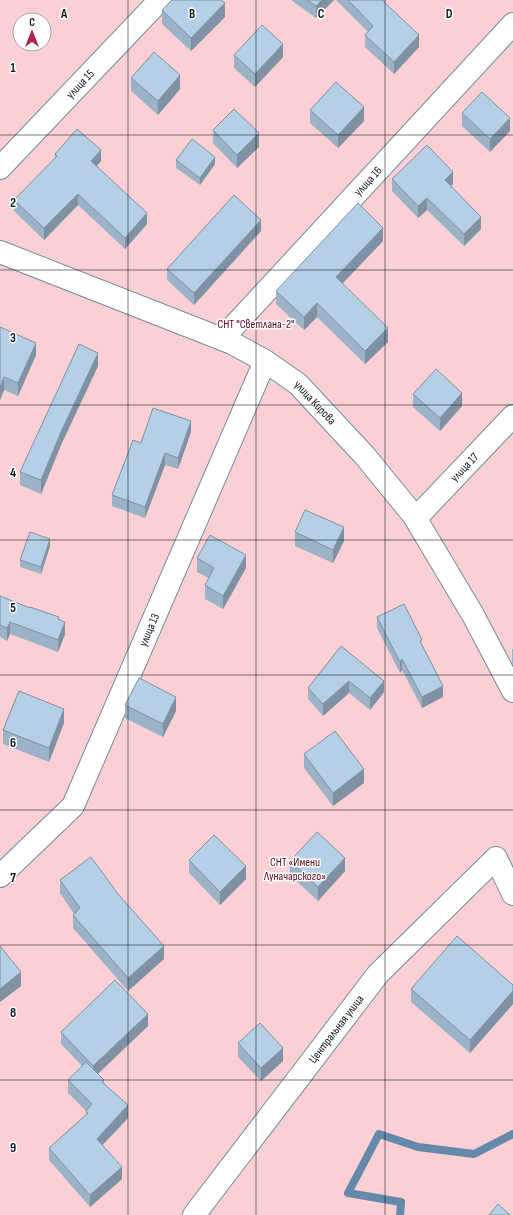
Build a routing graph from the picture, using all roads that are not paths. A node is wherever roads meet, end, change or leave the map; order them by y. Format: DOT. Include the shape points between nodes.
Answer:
graph roads {
  1 [pos="160,0"];
  2 [pos="513,24"];
  3 [pos="0,168"];
  4 [pos="2,259"];
  5 [pos="222,339"];
  6 [pos="265,361"];
  7 [pos="513,416"];
  8 [pos="416,518"];
  9 [pos="513,691"];
  10 [pos="0,876"];
  11 [pos="513,894"];
  12 [pos="194,1215"];
  1 -- 3 [label="street, улица 15"];
  2 -- 5 [label="street, улица 16"];
  4 -- 5 [label="street, улица Кирова"];
  5 -- 6 [label="street, улица Кирова"];
  6 -- 8 [label="street, улица Кирова" via="298,384 365,456"];
  6 -- 10 [label="street, улица 13" via="73,806"];
  7 -- 8 [label="street, улица 17"];
  8 -- 9 [label="street, улица Кирова"];
  11 -- 12 [label="street, Центральная улица" via="496,858 378,974"];
}
